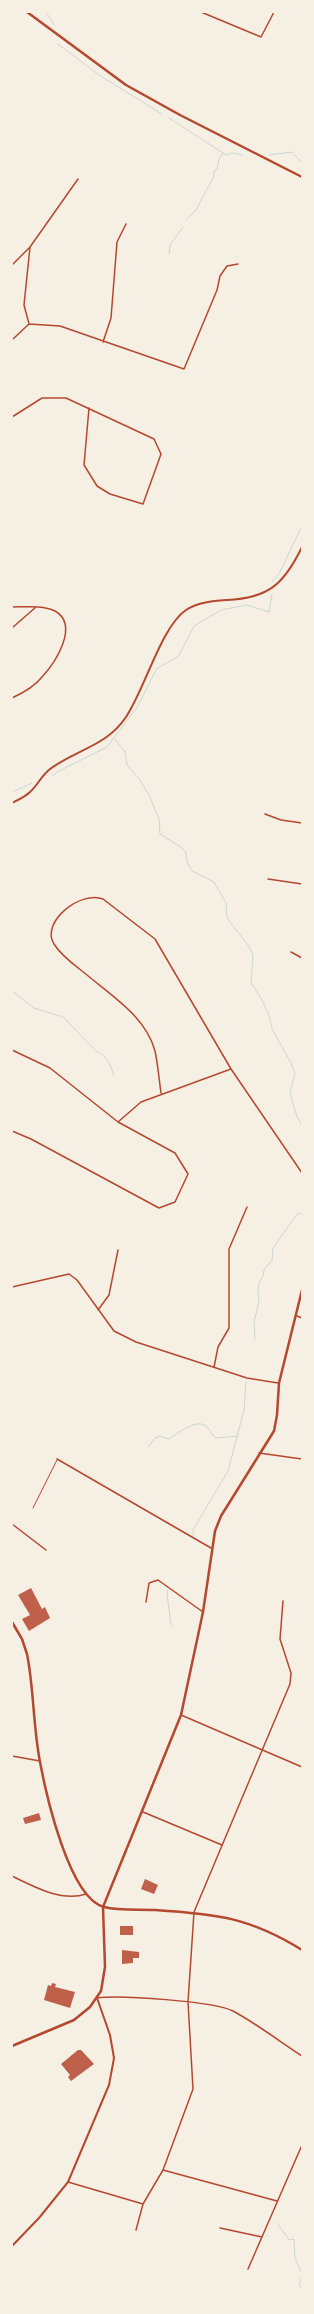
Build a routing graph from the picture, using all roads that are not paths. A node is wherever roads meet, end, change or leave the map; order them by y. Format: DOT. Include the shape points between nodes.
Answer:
graph roads {
  1 [pos="26,12"];
  2 [pos="201,12"];
  3 [pos="274,12"];
  4 [pos="207,13"];
  5 [pos="32,14"];
  6 [pos="302,177"];
  7 [pos="78,179"];
  8 [pos="126,224"];
  9 [pos="30,247"];
  10 [pos="238,264"];
  11 [pos="12,265"];
  12 [pos="29,324"];
  13 [pos="12,340"];
  14 [pos="103,342"];
  15 [pos="89,408"];
  16 [pos="12,417"];
  17 [pos="302,547"];
  18 [pos="12,607"];
  19 [pos="36,608"];
  20 [pos="12,628"];
  21 [pos="12,698"];
  22 [pos="12,803"];
  23 [pos="265,814"];
  24 [pos="302,822"];
  25 [pos="268,879"];
  26 [pos="302,884"];
  27 [pos="291,952"];
  28 [pos="302,958"];
  29 [pos="12,1050"];
  30 [pos="231,1069"];
  31 [pos="161,1093"];
  32 [pos="118,1122"];
  33 [pos="12,1131"];
  34 [pos="302,1173"];
  35 [pos="247,1207"];
  36 [pos="118,1250"];
  37 [pos="12,1286"];
  38 [pos="302,1290"];
  39 [pos="98,1310"];
  40 [pos="295,1315"];
  41 [pos="302,1318"];
  42 [pos="214,1367"];
  43 [pos="279,1383"];
  44 [pos="259,1453"];
  45 [pos="57,1459"];
  46 [pos="302,1459"];
  47 [pos="33,1508"];
  48 [pos="12,1524"];
  49 [pos="212,1548"];
  50 [pos="46,1550"];
  51 [pos="283,1601"];
  52 [pos="146,1602"];
  53 [pos="203,1612"];
  54 [pos="12,1622"];
  55 [pos="181,1715"];
  56 [pos="263,1751"];
  57 [pos="12,1756"];
  58 [pos="40,1761"];
  59 [pos="302,1767"];
  60 [pos="143,1812"];
  61 [pos="222,1845"];
  62 [pos="12,1876"];
  63 [pos="86,1894"];
  64 [pos="103,1907"];
  65 [pos="194,1912"];
  66 [pos="302,1950"];
  67 [pos="97,1998"];
  68 [pos="188,2002"];
  69 [pos="12,2046"];
  70 [pos="302,2056"];
  71 [pos="302,2145"];
  72 [pos="163,2170"];
  73 [pos="68,2182"];
  74 [pos="276,2201"];
  75 [pos="143,2204"];
  76 [pos="220,2228"];
  77 [pos="136,2230"];
  78 [pos="262,2237"];
  79 [pos="12,2246"];
  80 [pos="248,2269"];
  1 -- 5 [label="main road"];
  2 -- 4 [label="street"];
  3 -- 4 [label="street" via="261,37"];
  5 -- 6 [label="main road" via="126,85 219,136"];
  7 -- 9 [label="street"];
  8 -- 14 [label="street" via="117,242 111,318"];
  9 -- 11 [label="street"];
  9 -- 12 [label="street" via="24,305"];
  10 -- 14 [label="street" via="227,266 220,276 217,290 184,370"];
  12 -- 13 [label="street"];
  12 -- 14 [label="street" via="60,326"];
  15 -- 15 [label="street" via="154,439 161,454 143,504 110,494 98,486 84,465"];
  15 -- 16 [label="street" via="66,398 42,398"];
  17 -- 22 [label="street" via="294,565 276,587 247,599 209,601 186,610 164,636 145,682 126,718 99,744 49,770 30,793"];
  18 -- 19 [label="street"];
  19 -- 20 [label="street"];
  19 -- 21 [label="street" via="56,611 65,622 66,637 42,677 23,693"];
  23 -- 24 [label="street" via="281,820"];
  25 -- 26 [label="street"];
  27 -- 28 [label="street"];
  29 -- 32 [label="street" via="50,1068"];
  30 -- 31 [label="street"];
  30 -- 31 [label="street" via="155,939 103,899 86,897 69,907 55,920 51,931 53,943 133,1014 148,1035 155,1051"];
  30 -- 34 [label="street"];
  31 -- 32 [label="street" via="141,1102"];
  32 -- 33 [label="street" via="175,1153 188,1174 175,1202 159,1208"];
  35 -- 42 [label="street" via="229,1249 229,1328 218,1347"];
  36 -- 39 [label="street" via="109,1294"];
  37 -- 39 [label="street" via="69,1274 77,1280"];
  38 -- 40 [label="main road"];
  39 -- 42 [label="street" via="114,1331 136,1342"];
  40 -- 41 [label="street"];
  40 -- 43 [label="main road"];
  42 -- 43 [label="street" via="247,1378"];
  43 -- 44 [label="main road" via="276,1425"];
  44 -- 46 [label="street"];
  44 -- 49 [label="main road" via="221,1516"];
  45 -- 47 [label="lane"];
  45 -- 49 [label="street"];
  48 -- 50 [label="street"];
  49 -- 53 [label="main road"];
  51 -- 56 [label="street" via="280,1640 291,1673 290,1684"];
  52 -- 53 [label="street" via="149,1583 158,1580"];
  53 -- 55 [label="main road"];
  54 -- 58 [label="main road" via="27,1654"];
  55 -- 56 [label="street"];
  55 -- 60 [label="main road"];
  56 -- 59 [label="street"];
  56 -- 61 [label="street"];
  57 -- 58 [label="street"];
  58 -- 63 [label="main road" via="66,1859 72,1874"];
  60 -- 61 [label="street"];
  60 -- 64 [label="main road"];
  61 -- 65 [label="street"];
  62 -- 63 [label="street" via="38,1889 72,1897"];
  63 -- 64 [label="main road"];
  64 -- 65 [label="main road"];
  64 -- 67 [label="main road" via="105,1967 103,1985"];
  65 -- 66 [label="main road" via="222,1915 251,1923"];
  65 -- 68 [label="street"];
  67 -- 68 [label="street" via="110,1996"];
  67 -- 69 [label="main road" via="74,2020"];
  67 -- 73 [label="street" via="110,2035 114,2058 109,2085"];
  68 -- 70 [label="street" via="231,2010"];
  68 -- 72 [label="street" via="193,2089"];
  71 -- 74 [label="street"];
  72 -- 74 [label="street"];
  72 -- 75 [label="street"];
  73 -- 75 [label="street"];
  73 -- 79 [label="street"];
  74 -- 78 [label="street"];
  75 -- 77 [label="street"];
  76 -- 78 [label="street"];
  78 -- 80 [label="street"];
}
